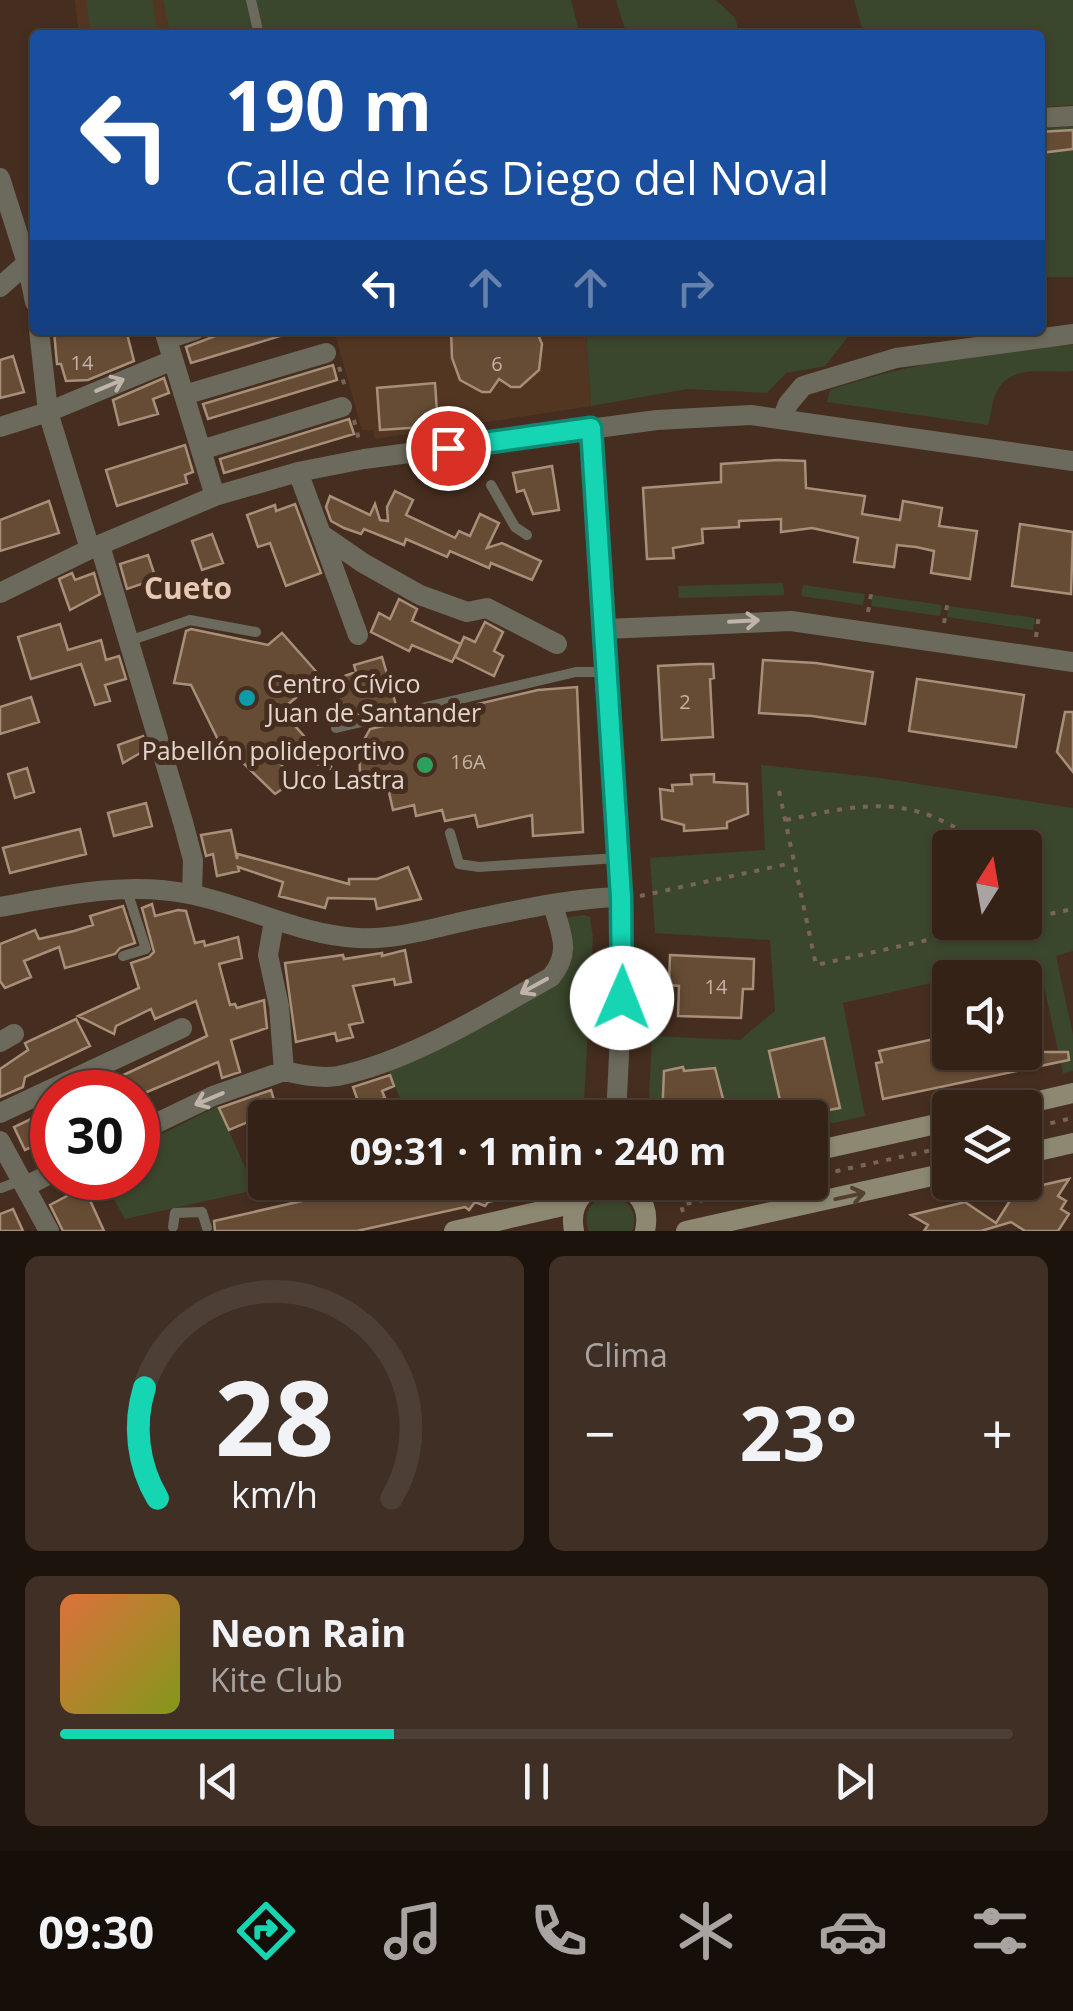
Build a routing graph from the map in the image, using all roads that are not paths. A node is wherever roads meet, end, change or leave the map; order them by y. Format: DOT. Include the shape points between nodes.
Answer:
graph roads {
  1 [pos="250,0"];
  2 [pos="258,30"];
  3 [pos="1073,116"];
  4 [pos="1045,118"];
  5 [pos="0,178"];
  6 [pos="30,259"];
  7 [pos="30,263"];
  8 [pos="0,287"];
  9 [pos="1073,334"];
  10 [pos="40,335"];
  11 [pos="166,335"];
  12 [pos="326,353"];
  13 [pos="174,360"];
  14 [pos="184,394"];
  15 [pos="342,407"];
  16 [pos="48,412"];
  17 [pos="782,420"];
  18 [pos="0,427"];
  19 [pos="591,428"];
  20 [pos="201,450"];
  21 [pos="1073,461"];
  22 [pos="298,472"];
  23 [pos="490,486"];
  24 [pos="216,496"];
  25 [pos="321,534"];
  26 [pos="527,535"];
  27 [pos="94,548"];
  28 [pos="0,593"];
  29 [pos="604,628"];
  30 [pos="256,632"];
  31 [pos="358,634"];
  32 [pos="128,641"];
  33 [pos="557,644"];
  34 [pos="1073,662"];
  35 [pos="607,672"];
  36 [pos="336,728"];
  37 [pos="450,833"];
  38 [pos="618,858"];
  39 [pos="127,890"];
  40 [pos="182,893"];
  41 [pos="621,897"];
  42 [pos="553,905"];
  43 [pos="0,907"];
  44 [pos="274,921"];
  45 [pos="123,956"];
  46 [pos="182,1028"];
  47 [pos="284,1071"];
  48 [pos="1073,1093"];
  49 [pos="617,1100"];
  50 [pos="1042,1100"];
  51 [pos="0,1113"];
  52 [pos="160,1121"];
  53 [pos="932,1125"];
  54 [pos="0,1141"];
  55 [pos="1073,1143"];
  56 [pos="828,1148"];
  57 [pos="1042,1150"];
  58 [pos="932,1176"];
  59 [pos="30,1181"];
  60 [pos="24,1183"];
  61 [pos="2,1188"];
  62 [pos="579,1200"];
  63 [pos="638,1200"];
  64 [pos="576,1204"];
  65 [pos="173,1227"];
  66 [pos="207,1228"];
  67 [pos="49,1231"];
  68 [pos="454,1231"];
  69 [pos="574,1231"];
  70 [pos="646,1231"];
  71 [pos="686,1231"];
  1 -- 2 [label="lane"];
  3 -- 4 [label="street"];
  5 -- 6 [label="street"];
  7 -- 8 [label="street"];
  9 -- 17 [label="street" via="896,358 804,386"];
  10 -- 16 [label="street"];
  11 -- 13 [label="street"];
  12 -- 14 [label="street"];
  13 -- 14 [label="street"];
  16 -- 13 [label="street, one-way"];
  14 -- 20 [label="street"];
  15 -- 20 [label="street"];
  16 -- 18 [label="street"];
  16 -- 27 [label="street"];
  17 -- 19 [label="street" via="717,414"];
  17 -- 21 [label="street"];
  19 -- 22 [label="street"];
  19 -- 29 [label="street"];
  20 -- 24 [label="street"];
  22 -- 24 [label="street"];
  22 -- 25 [label="street"];
  23 -- 26 [label="lane"];
  24 -- 27 [label="street"];
  25 -- 31 [label="street"];
  25 -- 33 [label="street" via="420,595 468,612 487,608"];
  27 -- 28 [label="street"];
  27 -- 32 [label="street"];
  29 -- 34 [label="street, one-way" via="792,621"];
  29 -- 35 [label="street"];
  30 -- 32 [label="lane" via="190,620"];
  32 -- 40 [label="street" via="185,804 193,860"];
  35 -- 36 [label="lane" via="576,672"];
  35 -- 38 [label="street"];
  37 -- 38 [label="lane" via="460,864 479,867"];
  38 -- 41 [label="street"];
  39 -- 40 [label="street"];
  39 -- 43 [label="street"];
  39 -- 45 [label="lane" via="146,948"];
  40 -- 44 [label="street"];
  41 -- 42 [label="street"];
  41 -- 49 [label="street"];
  42 -- 44 [label="street" via="408,935 361,938"];
  42 -- 47 [label="street, one-way" via="565,950 552,977 371,1066 336,1077"];
  44 -- 47 [label="street" via="268,955"];
  46 -- 51 [label="street"];
  47 -- 52 [label="street, one-way"];
  48 -- 50 [label="main road"];
  53 -- 56 [label="main road"];
  54 -- 60 [label="street"];
  55 -- 57 [label="main road"];
  71 -- 58 [label="main road, one-way"];
  59 -- 60 [label="street"];
  60 -- 61 [label="lane"];
  60 -- 67 [label="street"];
  62 -- 64 [label="main road"];
  63 -- 70 [label="main road"];
  64 -- 68 [label="main road"];
  64 -- 69 [label="main road"];
  65 -- 66 [label="lane" via="175,1213 198,1210"];
}
